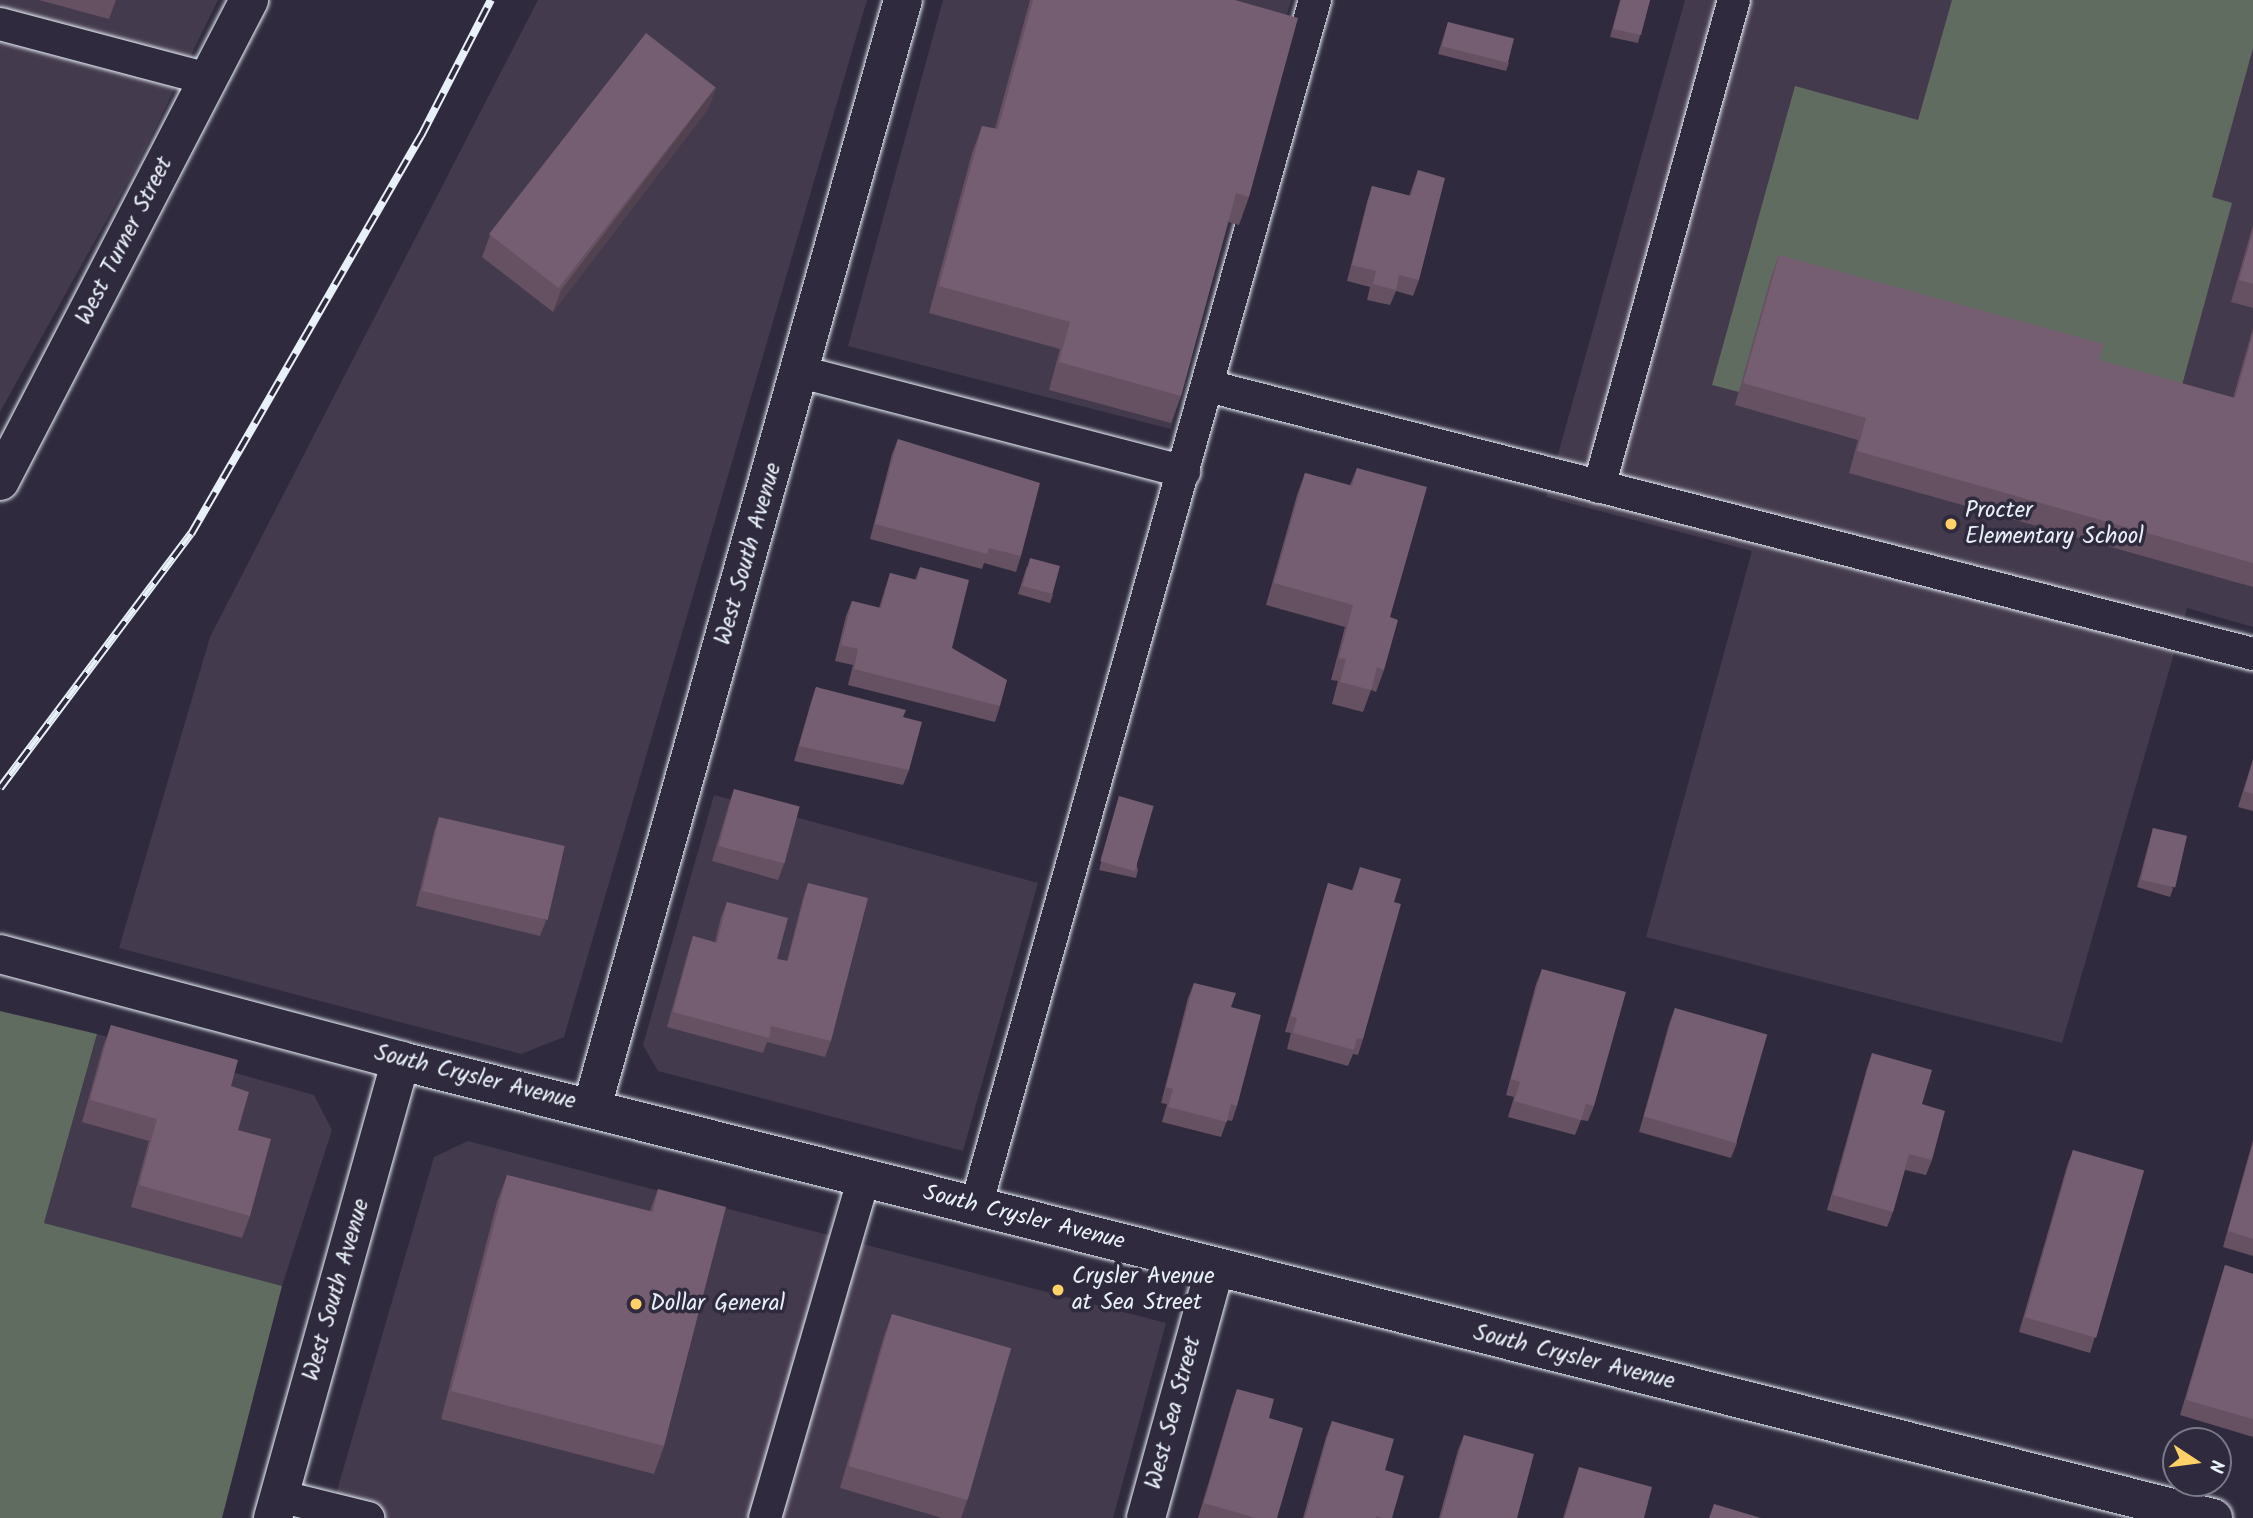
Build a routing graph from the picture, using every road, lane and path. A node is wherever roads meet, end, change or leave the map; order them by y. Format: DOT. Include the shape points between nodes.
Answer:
graph roads {
  1 [pos="249,0"];
  2 [pos="903,0"];
  3 [pos="1315,0"];
  4 [pos="1734,0"];
  5 [pos="0,24"];
  6 [pos="208,79"];
  7 [pos="801,372"];
  8 [pos="1208,386"];
  9 [pos="1184,472"];
  10 [pos="0,481"];
  11 [pos="1599,486"];
  12 [pos="2253,654"];
  13 [pos="0,954"];
  14 [pos="401,1061"];
  15 [pos="592,1107"];
  16 [pos="864,1177"];
  17 [pos="976,1206"];
  18 [pos="1215,1268"];
  19 [pos="276,1507"];
  20 [pos="368,1518"];
  21 [pos="765,1518"];
  22 [pos="1146,1518"];
  23 [pos="2213,1518"];
  1 -- 6 [label="street, West Turner Street"];
  2 -- 7 [label="street, West South Avenue"];
  3 -- 8 [label="lane"];
  4 -- 11 [label="lane"];
  5 -- 6 [label="lane"];
  6 -- 10 [label="street, West Turner Street"];
  7 -- 9 [label="lane"];
  7 -- 15 [label="street, West South Avenue"];
  8 -- 9 [label="lane"];
  8 -- 11 [label="lane"];
  9 -- 17 [label="lane"];
  11 -- 12 [label="lane"];
  13 -- 14 [label="street, South Crysler Avenue"];
  14 -- 15 [label="street, South Crysler Avenue"];
  14 -- 19 [label="street, West South Avenue"];
  15 -- 16 [label="street, South Crysler Avenue"];
  16 -- 17 [label="street, South Crysler Avenue"];
  16 -- 21 [label="lane"];
  17 -- 18 [label="street, South Crysler Avenue"];
  18 -- 22 [label="street, West Sea Street"];
  18 -- 23 [label="street, South Crysler Avenue"];
  19 -- 20 [label="lane"];
}
